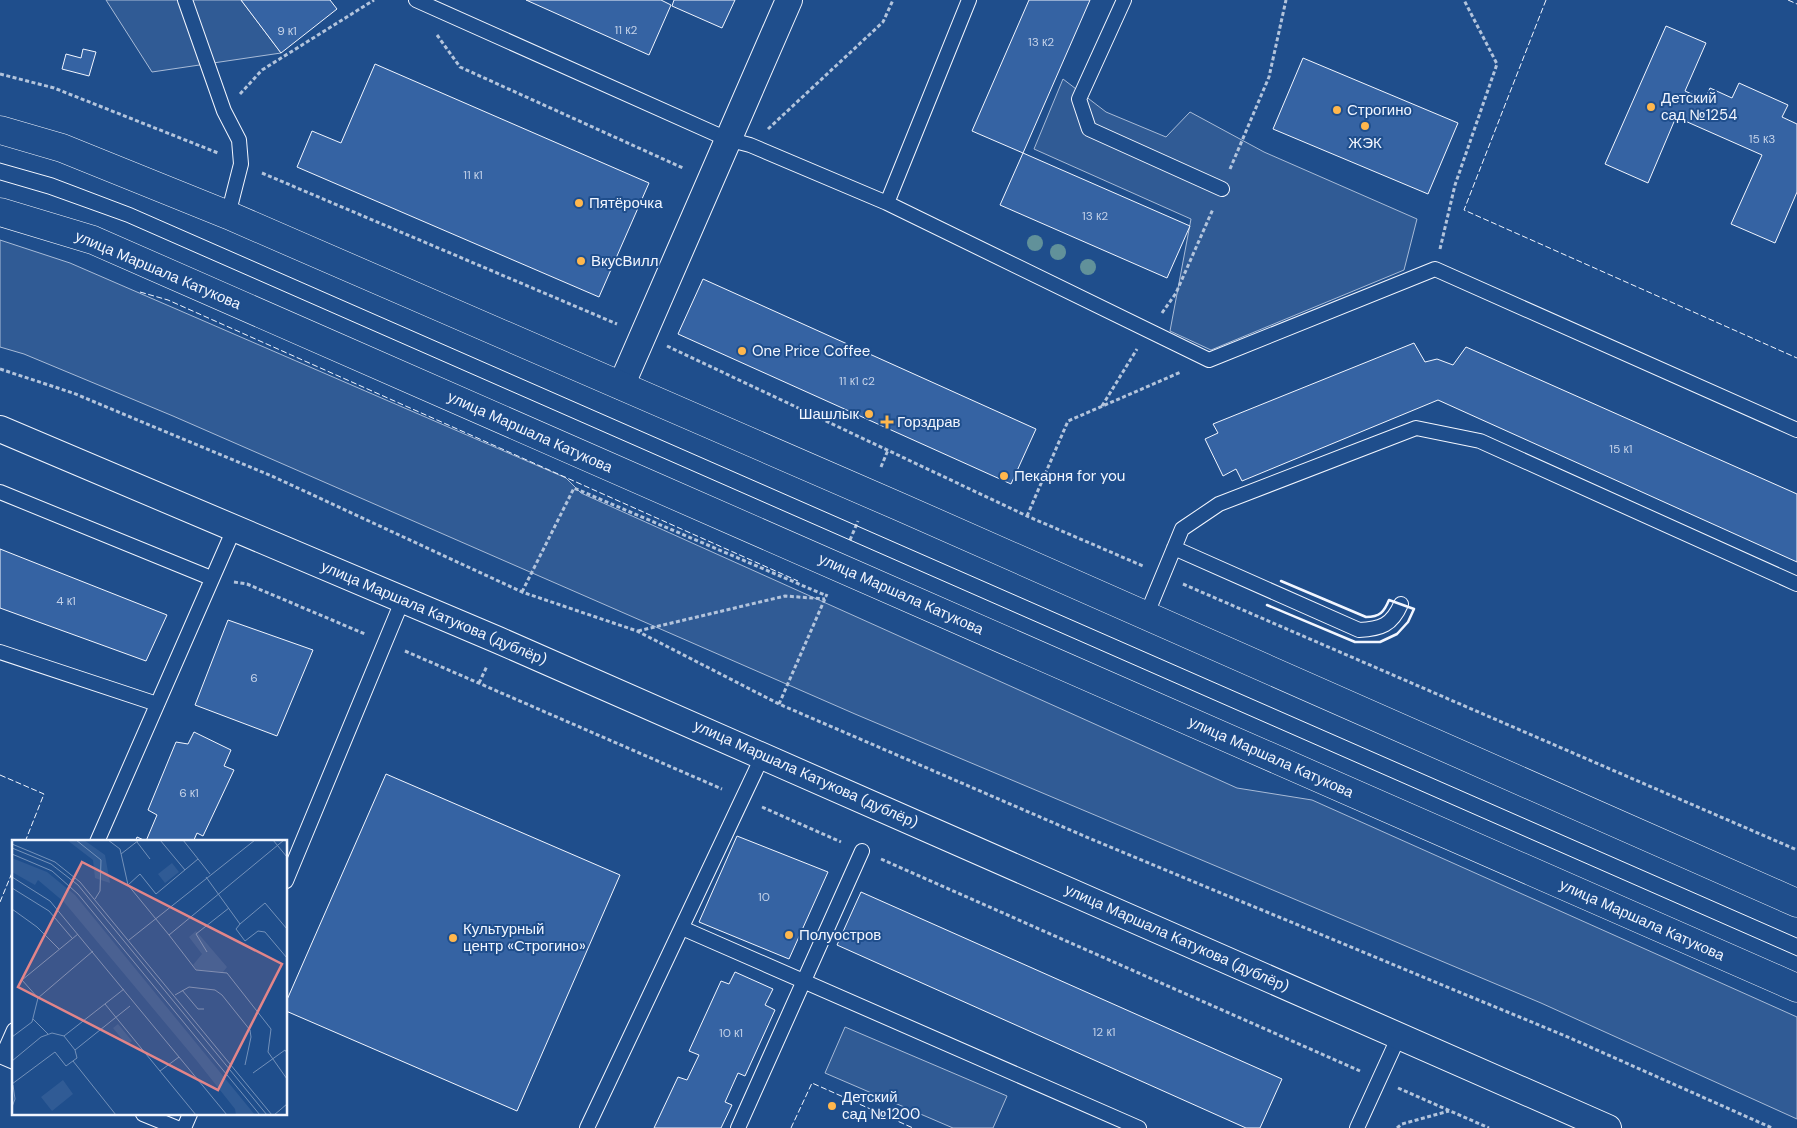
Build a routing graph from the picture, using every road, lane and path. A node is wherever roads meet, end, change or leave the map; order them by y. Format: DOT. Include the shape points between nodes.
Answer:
graph roads {
  1 [pos="185,0"];
  2 [pos="374,0"];
  3 [pos="416,0"];
  4 [pos="790,0"];
  5 [pos="969,0"];
  6 [pos="1124,0"];
  7 [pos="1464,0"];
  8 [pos="433,30"];
  9 [pos="0,74"];
  10 [pos="224,111"];
  11 [pos="0,130"];
  12 [pos="727,139"];
  13 [pos="241,164"];
  14 [pos="682,168"];
  15 [pos="1222,189"];
  16 [pos="887,203"];
  17 [pos="0,212"];
  18 [pos="228,215"];
  19 [pos="1435,269"];
  20 [pos="620,325"];
  21 [pos="663,344"];
  22 [pos="1209,360"];
  23 [pos="0,369"];
  24 [pos="621,386"];
  25 [pos="0,429"];
  26 [pos="1797,430"];
  27 [pos="888,450"];
  28 [pos="0,492"];
  29 [pos="870,494"];
  30 [pos="1027,516"];
  31 [pos="234,529"];
  32 [pos="1174,548"];
  33 [pos="838,568"];
  34 [pos="1163,575"];
  35 [pos="211,578"];
  36 [pos="1797,584"];
  37 [pos="522,592"];
  38 [pos="826,598"];
  39 [pos="404,599"];
  40 [pos="1402,604"];
  41 [pos="1146,616"];
  42 [pos="637,631"];
  43 [pos="0,652"];
  44 [pos="157,704"];
  45 [pos="779,704"];
  46 [pos="763,755"];
  47 [pos="98,840"];
  48 [pos="1797,850"];
  49 [pos="862,851"];
  50 [pos="288,877"];
  51 [pos="1797,903"];
  52 [pos="682,928"];
  53 [pos="803,981"];
  54 [pos="1797,988"];
  55 [pos="1399,1036"];
  56 [pos="12,1037"];
  57 [pos="5,1060"];
  58 [pos="1450,1111"];
  59 [pos="148,1116"];
  60 [pos="189,1116"];
  61 [pos="177,1128"];
  62 [pos="184,1128"];
  63 [pos="588,1128"];
  64 [pos="738,1128"];
  65 [pos="1139,1128"];
  66 [pos="1356,1128"];
  67 [pos="1397,1128"];
  68 [pos="1608,1128"];
  69 [pos="1772,1128"];
  1 -- 10 [label="lane"];
  2 -- 10 [label="path" via="262,70"];
  3 -- 12 [label="lane"];
  4 -- 12 [label="street"];
  5 -- 16 [label="lane"];
  6 -- 15 [label="lane" via="1079,99 1089,129"];
  7 -- 19 [label="path" via="1497,64 1455,185"];
  8 -- 14 [label="path" via="460,67"];
  9 -- 13 [label="path" via="54,88"];
  10 -- 13 [label="lane" via="239,140"];
  11 -- 18 [label="main road" via="62,148"];
  12 -- 16 [label="lane" via="750,145"];
  12 -- 24 [label="street"];
  13 -- 18 [label="lane"];
  13 -- 20 [label="path"];
  16 -- 22 [label="lane"];
  17 -- 33 [label="main road, улица Маршала Катукова" via="93,240"];
  18 -- 24 [label="main road"];
  19 -- 22 [label="lane"];
  19 -- 26 [label="lane"];
  21 -- 27 [label="path"];
  22 -- 30 [label="path" via="1068,421"];
  23 -- 37 [label="path" via="73,393 274,477"];
  24 -- 29 [label="main road"];
  25 -- 31 [label="street, улица Маршала Катукова (дублёр)"];
  27 -- 29 [label="path"];
  27 -- 30 [label="path"];
  28 -- 35 [label="lane"];
  29 -- 33 [label="path"];
  29 -- 41 [label="main road"];
  30 -- 34 [label="path"];
  31 -- 35 [label="lane"];
  31 -- 39 [label="street, улица Маршала Катукова (дублёр)"];
  32 -- 34 [label="lane"];
  32 -- 36 [label="lane" via="1182,529 1219,504 1416,428 1480,441"];
  32 -- 40 [label="lane" via="1359,630 1389,624"];
  33 -- 38 [label="path"];
  33 -- 54 [label="main road, улица Маршала Катукова"];
  34 -- 41 [label="lane"];
  34 -- 48 [label="path"];
  35 -- 44 [label="lane"];
  37 -- 38 [label="path" via="574,488"];
  37 -- 42 [label="path"];
  38 -- 42 [label="path" via="786,596"];
  38 -- 45 [label="path"];
  39 -- 46 [label="street, улица Маршала Катукова (дублёр)"];
  39 -- 50 [label="lane"];
  41 -- 51 [label="main road"];
  42 -- 45 [label="path"];
  43 -- 44 [label="lane"];
  44 -- 47 [label="lane"];
  45 -- 69 [label="path" via="1100,843 1570,1038"];
  46 -- 52 [label="lane"];
  46 -- 55 [label="street, улица Маршала Катукова (дублёр)"];
  49 -- 53 [label="lane"];
  52 -- 53 [label="lane"];
  52 -- 63 [label="lane"];
  53 -- 64 [label="lane"];
  53 -- 65 [label="lane"];
  55 -- 66 [label="lane"];
  55 -- 68 [label="street, улица Маршала Катукова (дублёр)"];
  56 -- 57 [label="lane"];
  58 -- 67 [label="path"];
  59 -- 61 [label="lane"];
  60 -- 62 [label="lane"];
}
